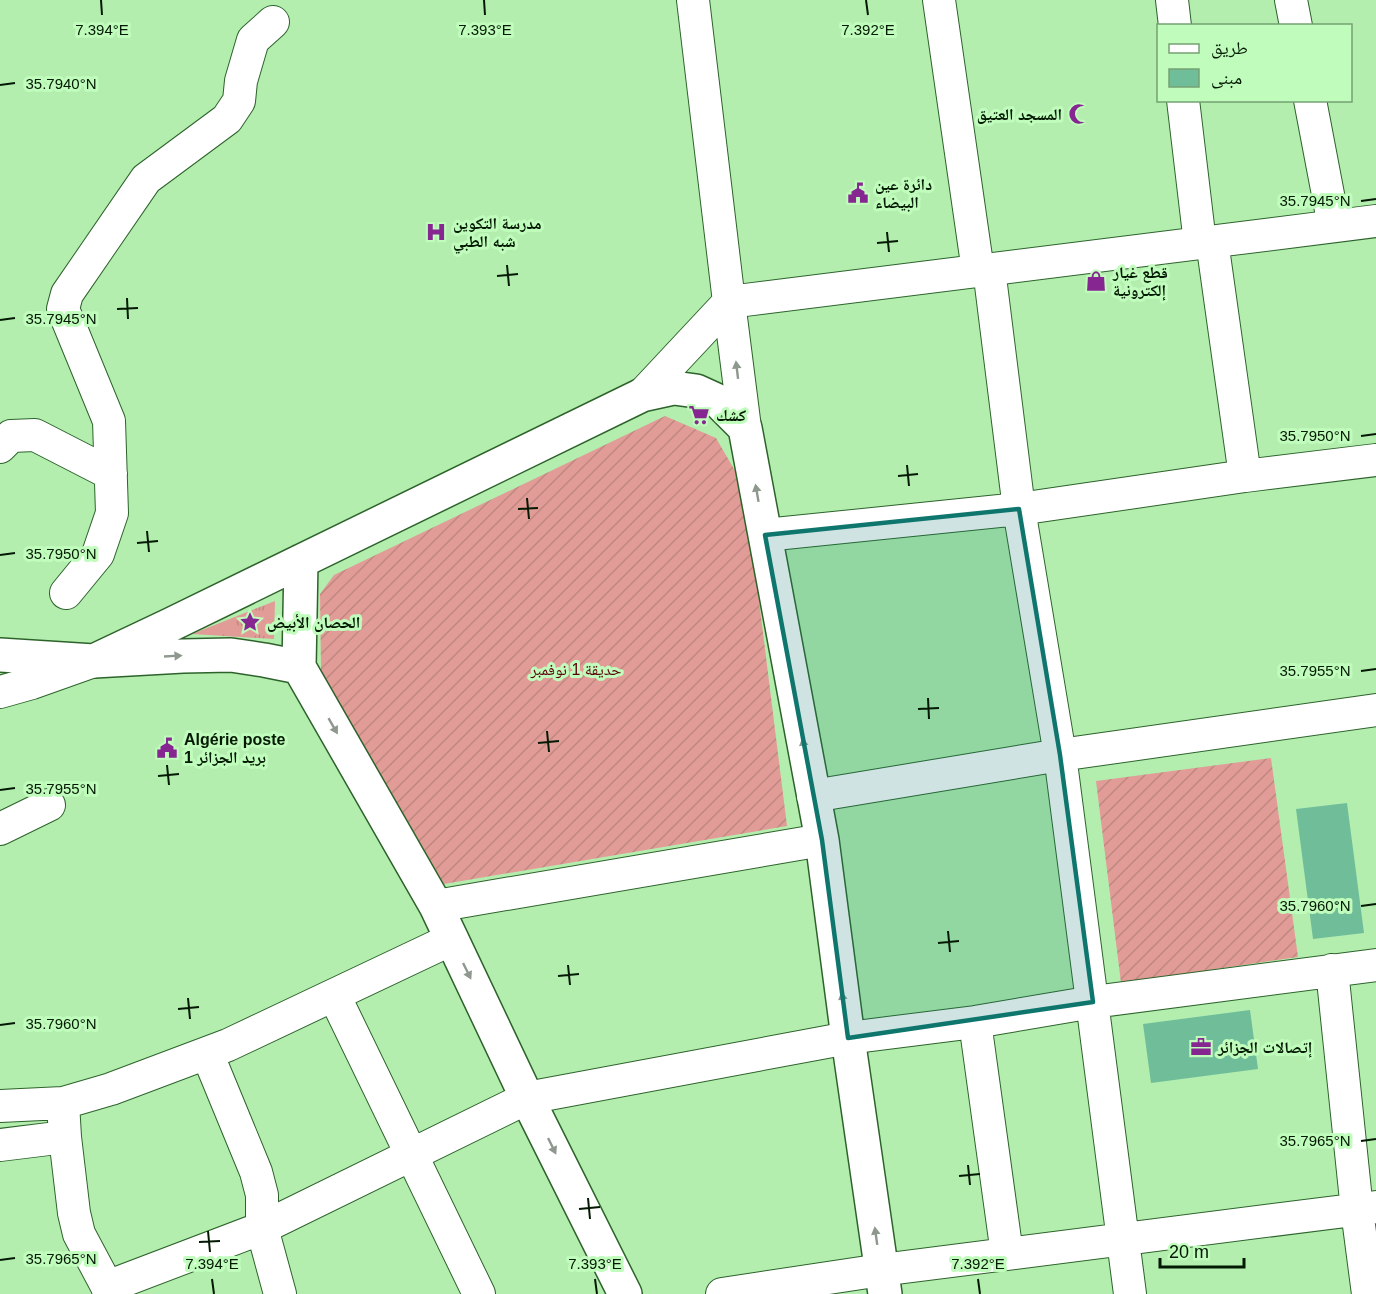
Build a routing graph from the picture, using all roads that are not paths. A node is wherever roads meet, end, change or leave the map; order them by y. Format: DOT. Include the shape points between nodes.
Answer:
graph roads {
  1 [pos="693,0"];
  2 [pos="939,0"];
  3 [pos="1172,0"];
  4 [pos="1292,0"];
  5 [pos="273,22"];
  6 [pos="1175,24"];
  7 [pos="1296,24"];
  8 [pos="1184,102"];
  9 [pos="1311,102"];
  10 [pos="1376,221"];
  11 [pos="1334,226"];
  12 [pos="1206,242"];
  13 [pos="983,270"];
  14 [pos="729,302"];
  15 [pos="642,395"];
  16 [pos="745,428"];
  17 [pos="0,447"];
  18 [pos="1376,460"];
  19 [pos="111,474"];
  20 [pos="1245,476"];
  21 [pos="1019,509"];
  22 [pos="765,535"];
  23 [pos="301,561"];
  24 [pos="66,593"];
  25 [pos="0,655"];
  26 [pos="94,661"];
  27 [pos="299,667"];
  28 [pos="0,692"];
  29 [pos="1376,710"];
  30 [pos="1060,755"];
  31 [pos="813,796"];
  32 [pos="49,805"];
  33 [pos="0,829"];
  34 [pos="822,840"];
  35 [pos="436,906"];
  36 [pos="452,939"];
  37 [pos="1376,965"];
  38 [pos="1332,970"];
  39 [pos="333,995"];
  40 [pos="1093,1002"];
  41 [pos="975,1022"];
  42 [pos="848,1038"];
  43 [pos="207,1053"];
  44 [pos="527,1098"];
  45 [pos="63,1103"];
  46 [pos="0,1106"];
  47 [pos="65,1137"];
  48 [pos="0,1146"];
  49 [pos="412,1155"];
  50 [pos="1367,1209"];
  51 [pos="262,1228"];
  52 [pos="1123,1239"];
  53 [pos="1007,1254"];
  54 [pos="883,1282"];
  55 [pos="109,1291"];
  56 [pos="280,1294"];
  57 [pos="479,1294"];
  58 [pos="625,1294"];
  59 [pos="722,1294"];
  60 [pos="1130,1294"];
  61 [pos="1368,1294"];
  1 -- 14 [label="street"];
  2 -- 13 [label="street"];
  3 -- 6 [label="street"];
  4 -- 7 [label="street"];
  5 -- 19 [label="street" via="253,40 240,81 239,101 227,119 146,179 67,294 63,309 109,421"];
  8 -- 12 [label="street"];
  9 -- 11 [label="street"];
  10 -- 11 [label="street"];
  11 -- 12 [label="street"];
  12 -- 13 [label="street"];
  12 -- 20 [label="street"];
  13 -- 14 [label="street"];
  13 -- 21 [label="street"];
  14 -- 15 [label="street"];
  16 -- 14 [label="street, one-way"];
  15 -- 16 [label="main road" via="674,388 696,391 718,401"];
  15 -- 23 [label="main road"];
  22 -- 16 [label="main road, one-way"];
  17 -- 19 [label="street" via="11,436 35,435"];
  18 -- 20 [label="street"];
  19 -- 24 [label="street" via="112,513 98,554"];
  20 -- 21 [label="street"];
  21 -- 22 [label="street"];
  21 -- 30 [label="street"];
  31 -- 22 [label="main road, one-way"];
  23 -- 26 [label="main road"];
  23 -- 27 [label="main road"];
  25 -- 26 [label="main road"];
  26 -- 27 [label="main road, one-way" via="231,655"];
  26 -- 28 [label="street"];
  27 -- 35 [label="main road, one-way"];
  29 -- 30 [label="street"];
  30 -- 31 [label="street"];
  30 -- 40 [label="street"];
  31 -- 34 [label="main road"];
  32 -- 33 [label="street"];
  34 -- 35 [label="street"];
  42 -- 34 [label="main road, one-way"];
  35 -- 36 [label="main road"];
  36 -- 39 [label="street"];
  36 -- 44 [label="main road, one-way"];
  37 -- 38 [label="street"];
  38 -- 40 [label="street"];
  38 -- 50 [label="street"];
  39 -- 43 [label="street"];
  39 -- 49 [label="street"];
  40 -- 41 [label="street"];
  40 -- 52 [label="street"];
  41 -- 42 [label="street"];
  41 -- 53 [label="street"];
  42 -- 44 [label="street"];
  54 -- 42 [label="main road, one-way"];
  43 -- 45 [label="street"];
  43 -- 51 [label="street" via="256,1173 262,1195"];
  44 -- 49 [label="street"];
  44 -- 58 [label="main road, one-way"];
  45 -- 46 [label="street"];
  45 -- 47 [label="street"];
  47 -- 48 [label="street"];
  47 -- 55 [label="street" via="79,1234"];
  49 -- 51 [label="street"];
  49 -- 57 [label="street"];
  50 -- 52 [label="street"];
  50 -- 61 [label="street"];
  51 -- 55 [label="street"];
  51 -- 56 [label="street"];
  52 -- 53 [label="street"];
  52 -- 60 [label="street"];
  53 -- 54 [label="street"];
  54 -- 59 [label="street"];
}
